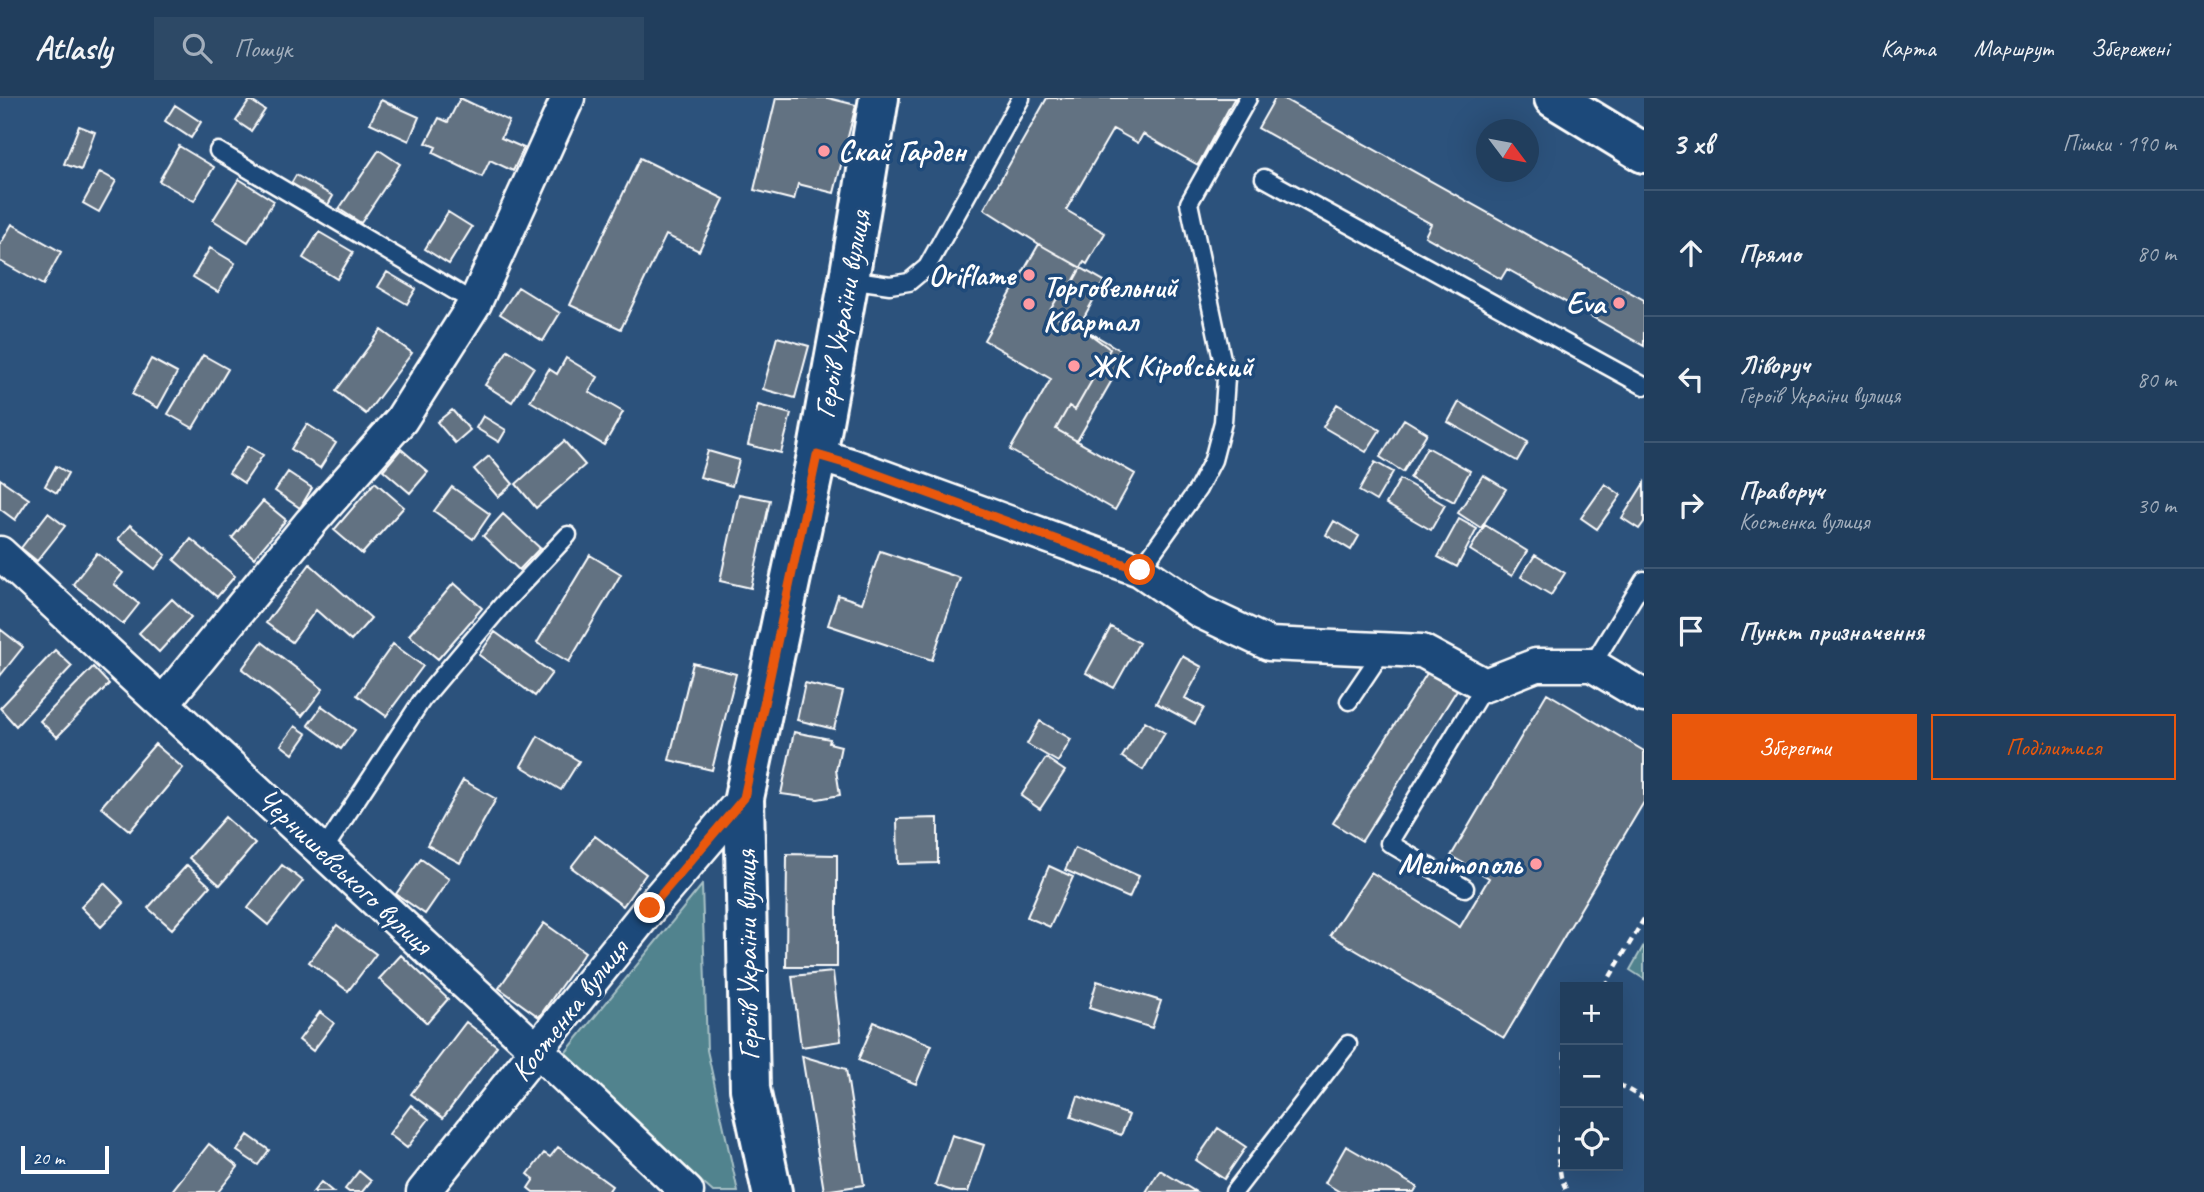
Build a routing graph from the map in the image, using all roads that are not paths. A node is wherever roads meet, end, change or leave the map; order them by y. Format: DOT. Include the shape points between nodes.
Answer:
graph roads {
  1 [pos="568,98"];
  2 [pos="879,98"];
  3 [pos="1021,98"];
  4 [pos="1248,98"];
  5 [pos="1554,98"];
  6 [pos="218,151"];
  7 [pos="1644,153"];
  8 [pos="1265,178"];
  9 [pos="849,279"];
  10 [pos="475,303"];
  11 [pos="1644,386"];
  12 [pos="817,455"];
  13 [pos="568,535"];
  14 [pos="0,553"];
  15 [pos="1140,570"];
  16 [pos="1644,580"];
  17 [pos="1384,649"];
  18 [pos="1592,666"];
  19 [pos="1485,685"];
  20 [pos="1644,696"];
  21 [pos="1349,702"];
  22 [pos="163,703"];
  23 [pos="744,798"];
  24 [pos="323,851"];
  25 [pos="1465,888"];
  26 [pos="1348,1044"];
  27 [pos="538,1051"];
  28 [pos="423,1192"];
  29 [pos="687,1192"];
  30 [pos="772,1192"];
  31 [pos="1234,1192"];
  1 -- 10 [label="street"];
  2 -- 9 [label="main road, Героїв України вулиця"];
  3 -- 9 [label="lane" via="927,267 909,282 890,285"];
  4 -- 15 [label="lane" via="1189,203 1226,378 1223,422 1213,460 1198,489"];
  5 -- 7 [label="main road"];
  6 -- 10 [label="lane"];
  8 -- 11 [label="lane"];
  9 -- 12 [label="main road, Героїв України вулиця"];
  10 -- 22 [label="street" via="401,420"];
  12 -- 15 [label="street"];
  12 -- 23 [label="main road, Героїв України вулиця"];
  13 -- 24 [label="lane" via="422,700"];
  14 -- 22 [label="street, Чернишевського вулиця"];
  15 -- 17 [label="street" via="1201,612 1269,644"];
  16 -- 18 [label="lane"];
  17 -- 19 [label="street" via="1422,651"];
  17 -- 21 [label="lane"];
  18 -- 19 [label="street" via="1536,665"];
  18 -- 20 [label="street"];
  19 -- 25 [label="lane" via="1390,843"];
  22 -- 24 [label="street, Чернишевського вулиця"];
  23 -- 27 [label="street, Костенка вулиця"];
  23 -- 30 [label="main road, Героїв України вулиця" via="750,1089"];
  24 -- 27 [label="street, Чернишевського вулиця"];
  26 -- 31 [label="lane"];
  27 -- 28 [label="street, Костенка вулиця"];
  27 -- 29 [label="street, Чернишевського вулиця"];
}
